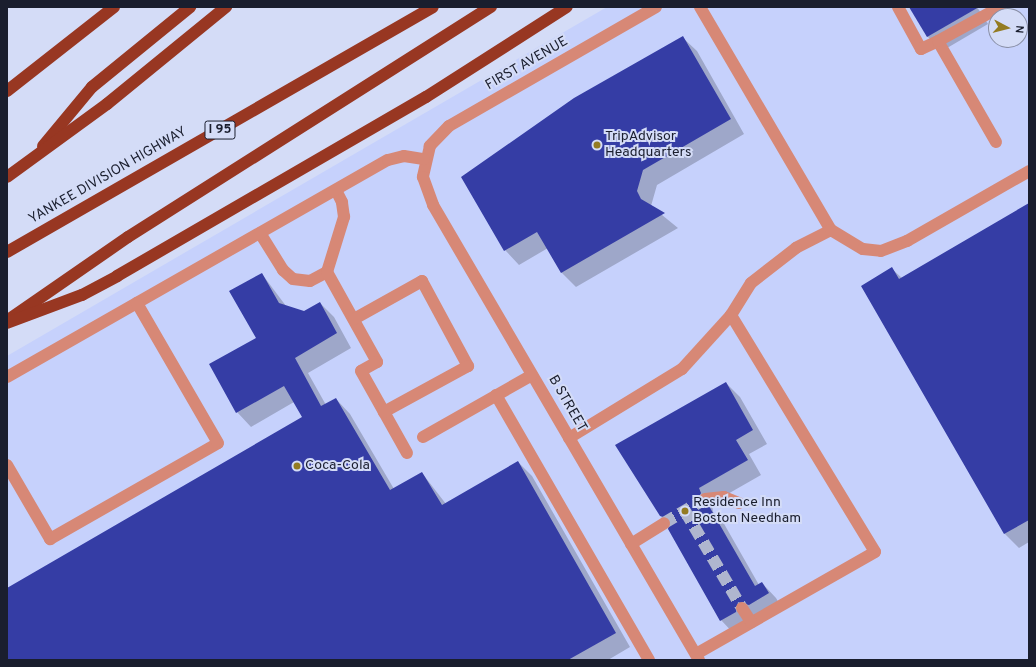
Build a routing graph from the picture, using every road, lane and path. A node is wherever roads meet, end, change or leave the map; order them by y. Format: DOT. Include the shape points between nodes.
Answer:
graph roads {
  1 [pos="114,7"];
  2 [pos="190,7"];
  3 [pos="226,7"];
  4 [pos="432,7"];
  5 [pos="491,7"];
  6 [pos="567,7"];
  7 [pos="656,7"];
  8 [pos="700,7"];
  9 [pos="898,7"];
  10 [pos="1000,7"];
  11 [pos="938,41"];
  12 [pos="7,90"];
  13 [pos="996,142"];
  14 [pos="424,158"];
  15 [pos="32,159"];
  16 [pos="1029,171"];
  17 [pos="7,177"];
  18 [pos="336,190"];
  19 [pos="831,230"];
  20 [pos="260,233"];
  21 [pos="7,252"];
  22 [pos="327,272"];
  23 [pos="137,303"];
  24 [pos="731,315"];
  25 [pos="354,319"];
  26 [pos="7,322"];
  27 [pos="532,375"];
  28 [pos="7,377"];
  29 [pos="496,395"];
  30 [pos="384,412"];
  31 [pos="423,437"];
  32 [pos="569,438"];
  33 [pos="407,453"];
  34 [pos="7,465"];
  35 [pos="705,499"];
  36 [pos="739,503"];
  37 [pos="664,523"];
  38 [pos="631,544"];
  39 [pos="742,608"];
  40 [pos="751,622"];
  41 [pos="698,657"];
  42 [pos="649,660"];
  1 -- 12 [label="highway"];
  2 -- 15 [label="highway" via="92,87"];
  3 -- 15 [label="highway" via="131,85"];
  4 -- 21 [label="highway, YANKEE DIVISION HIGHWAY / I 95"];
  5 -- 26 [label="highway" via="154,220"];
  6 -- 26 [label="highway" via="431,94 124,272 82,295"];
  7 -- 14 [label="street, FIRST AVENUE" via="459,119 435,139"];
  8 -- 19 [label="street"];
  9 -- 11 [label="street" via="922,49"];
  10 -- 11 [label="street"];
  11 -- 13 [label="street"];
  14 -- 18 [label="street" via="396,157"];
  14 -- 27 [label="street, B STREET" via="423,177 428,196"];
  15 -- 17 [label="highway"];
  16 -- 19 [label="street" via="907,242 881,251 863,249"];
  18 -- 20 [label="street"];
  18 -- 22 [label="street" via="342,202 344,217"];
  19 -- 24 [label="street" via="796,248 751,283"];
  20 -- 22 [label="street" via="282,270 293,279 310,281"];
  20 -- 23 [label="street"];
  22 -- 25 [label="street"];
  23 -- 28 [label="street"];
  23 -- 34 [label="street" via="218,443 50,539"];
  24 -- 32 [label="street" via="682,369"];
  24 -- 40 [label="street" via="875,552"];
  25 -- 30 [label="street" via="377,362 360,371"];
  25 -- 30 [label="street" via="422,281 468,366"];
  27 -- 29 [label="street"];
  27 -- 32 [label="street, B STREET"];
  29 -- 31 [label="street"];
  29 -- 42 [label="street"];
  30 -- 33 [label="street"];
  32 -- 38 [label="street, B STREET"];
  35 -- 36 [label="street" via="724,497"];
  37 -- 38 [label="street"];
  38 -- 41 [label="street, B STREET"];
  39 -- 40 [label="street"];
  40 -- 41 [label="street"];
}
